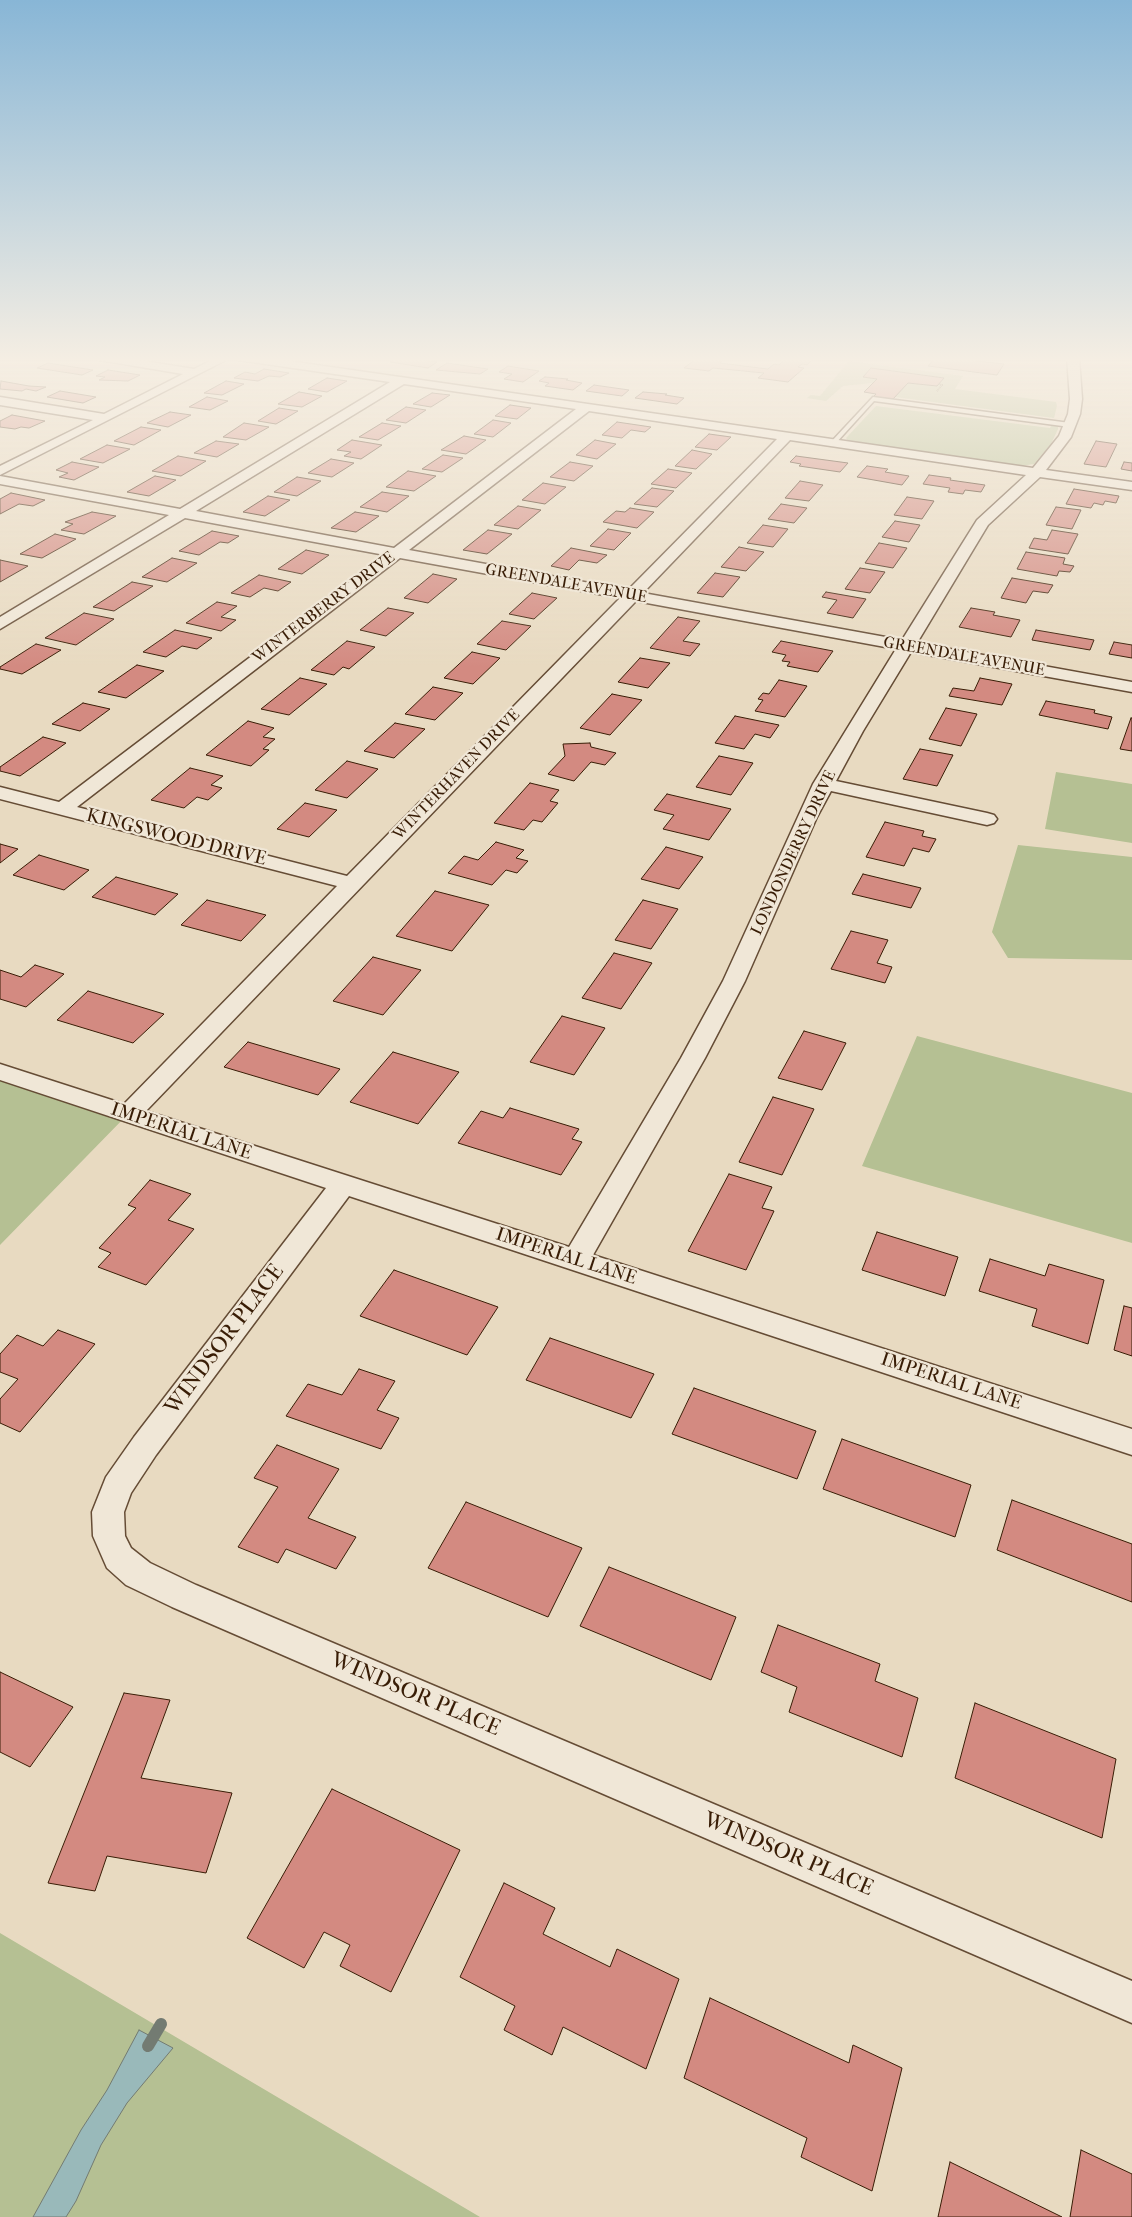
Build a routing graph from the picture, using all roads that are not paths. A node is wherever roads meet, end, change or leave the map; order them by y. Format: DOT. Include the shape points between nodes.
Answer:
graph roads {
  1 [pos="21,460"];
  2 [pos="269,460"];
  3 [pos="516,460"];
  4 [pos="763,460"];
  5 [pos="956,460"];
  6 [pos="1047,460"];
  7 [pos="0,471"];
  8 [pos="1037,472"];
  9 [pos="0,480"];
  10 [pos="1132,486"];
  11 [pos="182,513"];
  12 [pos="396,553"];
  13 [pos="631,596"];
  14 [pos="0,624"];
  15 [pos="906,646"];
  16 [pos="1132,687"];
  17 [pos="824,784"];
  18 [pos="0,793"];
  19 [pos="62,809"];
  20 [pos="987,819"];
  21 [pos="352,884"];
  22 [pos="0,1072"];
  23 [pos="128,1114"];
  24 [pos="343,1185"];
  25 [pos="576,1260"];
  26 [pos="1132,1442"];
  27 [pos="1132,2002"];
  1 -- 7 [label="street"];
  2 -- 11 [label="street"];
  3 -- 12 [label="street, WINTERBERRY DRIVE"];
  4 -- 13 [label="street, WINTERHAVEN DRIVE"];
  5 -- 8 [label="street"];
  6 -- 8 [label="street, LONDONDERRY DRIVE"];
  8 -- 10 [label="street"];
  8 -- 15 [label="street, LONDONDERRY DRIVE" via="982,523"];
  9 -- 11 [label="street, GREENDALE AVENUE"];
  11 -- 12 [label="street, GREENDALE AVENUE"];
  11 -- 14 [label="street"];
  12 -- 13 [label="street, GREENDALE AVENUE"];
  12 -- 19 [label="street, WINTERBERRY DRIVE"];
  13 -- 15 [label="street, GREENDALE AVENUE"];
  13 -- 21 [label="street, WINTERHAVEN DRIVE"];
  15 -- 16 [label="street, GREENDALE AVENUE"];
  15 -- 17 [label="street, LONDONDERRY DRIVE"];
  17 -- 20 [label="street"];
  17 -- 25 [label="street, LONDONDERRY DRIVE" via="734,981"];
  18 -- 19 [label="street, KINGSWOOD DRIVE"];
  19 -- 21 [label="street, KINGSWOOD DRIVE"];
  21 -- 23 [label="street, WINTERHAVEN DRIVE"];
  22 -- 23 [label="street, IMPERIAL LANE"];
  23 -- 24 [label="street, IMPERIAL LANE"];
  24 -- 25 [label="street, IMPERIAL LANE"];
  24 -- 27 [label="street, WINDSOR PLACE" via="117,1487 108,1512 109,1536 120,1558 138,1574 184,1596"];
  25 -- 26 [label="street, IMPERIAL LANE"];
}
